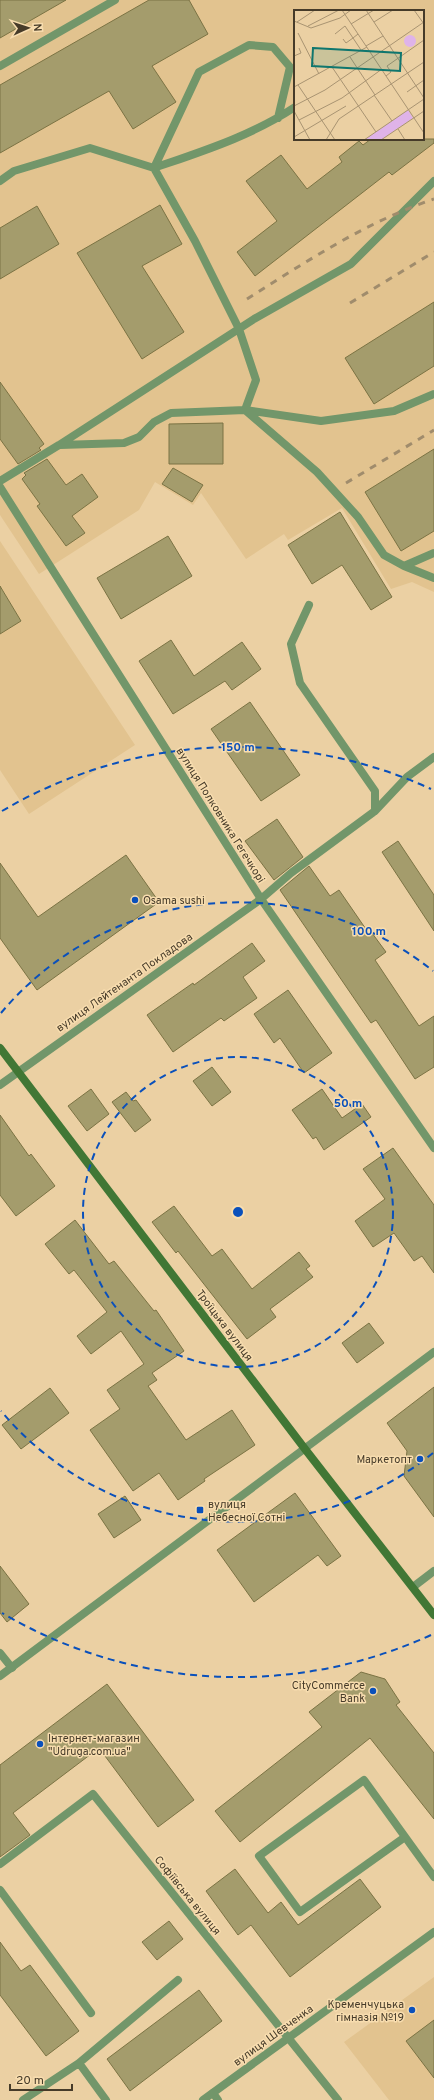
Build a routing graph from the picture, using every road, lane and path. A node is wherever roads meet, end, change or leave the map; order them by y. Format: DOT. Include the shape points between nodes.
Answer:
graph roads {
  1 [pos="115,0"];
  2 [pos="0,66"];
  3 [pos="294,108"];
  4 [pos="278,118"];
  5 [pos="154,168"];
  6 [pos="0,181"];
  7 [pos="434,181"];
  8 [pos="239,329"];
  9 [pos="434,394"];
  10 [pos="245,410"];
  11 [pos="59,445"];
  12 [pos="0,481"];
  13 [pos="1,492"];
  14 [pos="434,553"];
  15 [pos="404,566"];
  16 [pos="434,578"];
  17 [pos="309,605"];
  18 [pos="434,757"];
  19 [pos="375,811"];
  20 [pos="261,899"];
  21 [pos="0,1048"];
  22 [pos="18,1071"];
  23 [pos="0,1085"];
  24 [pos="434,1147"];
  25 [pos="434,1352"];
  26 [pos="305,1449"];
  27 [pos="434,1571"];
  28 [pos="413,1587"];
  29 [pos="434,1615"];
  30 [pos="0,1653"];
  31 [pos="12,1668"];
  32 [pos="0,1676"];
  33 [pos="405,1837"];
  34 [pos="0,1864"];
  35 [pos="434,1877"];
  36 [pos="0,1890"];
  37 [pos="434,1932"];
  38 [pos="178,1980"];
  39 [pos="91,2013"];
  40 [pos="288,2036"];
  41 [pos="79,2063"];
  42 [pos="215,2097"];
  43 [pos="23,2100"];
  44 [pos="106,2100"];
  45 [pos="203,2100"];
  46 [pos="338,2100"];
  1 -- 2 [label="street"];
  3 -- 4 [label="street"];
  4 -- 5 [label="street" via="230,142"];
  4 -- 5 [label="street" via="290,67 273,46 249,45 198,72"];
  5 -- 6 [label="street" via="90,148 14,171"];
  5 -- 8 [label="street" via="195,241"];
  7 -- 8 [label="street" via="350,264"];
  8 -- 10 [label="street" via="256,380"];
  8 -- 11 [label="street"];
  9 -- 10 [label="street" via="394,411 321,421"];
  10 -- 11 [label="street" via="171,414 154,422 139,437 124,443"];
  10 -- 15 [label="street" via="316,472 358,517 384,556"];
  11 -- 12 [label="street"];
  13 -- 20 [label="street, вулиця Полковника Гегечкорі"];
  14 -- 15 [label="street"];
  15 -- 16 [label="street"];
  17 -- 19 [label="street" via="291,644 300,683 375,791"];
  18 -- 19 [label="street, вулиця Лейтенанта Покладова" via="407,777"];
  19 -- 20 [label="street, вулиця Лейтенанта Покладова" via="291,873"];
  20 -- 22 [label="street, вулиця Лейтенанта Покладова"];
  20 -- 24 [label="street, вулиця Полковника Гегечкорі"];
  21 -- 22 [label="main road, Троїцька вулиця"];
  22 -- 23 [label="street, вулиця Лейтенанта Покладова"];
  22 -- 26 [label="main road, Троїцька вулиця"];
  25 -- 26 [label="street"];
  26 -- 28 [label="main road, Троїцька вулиця"];
  26 -- 31 [label="street"];
  27 -- 28 [label="street"];
  28 -- 29 [label="main road, Троїцька вулиця"];
  30 -- 31 [label="street"];
  31 -- 32 [label="street"];
  33 -- 33 [label="street" via="364,1780 259,1856 300,1912"];
  33 -- 35 [label="street"];
  34 -- 40 [label="street, Софіївська вулиця" via="93,1794"];
  36 -- 39 [label="street"];
  37 -- 40 [label="street, вулиця Шевченка"];
  38 -- 41 [label="street"];
  40 -- 42 [label="street, вулиця Шевченка"];
  40 -- 46 [label="street, Софіївська вулиця"];
  41 -- 43 [label="street"];
  41 -- 44 [label="street"];
  42 -- 45 [label="street, вулиця Шевченка"];
}
